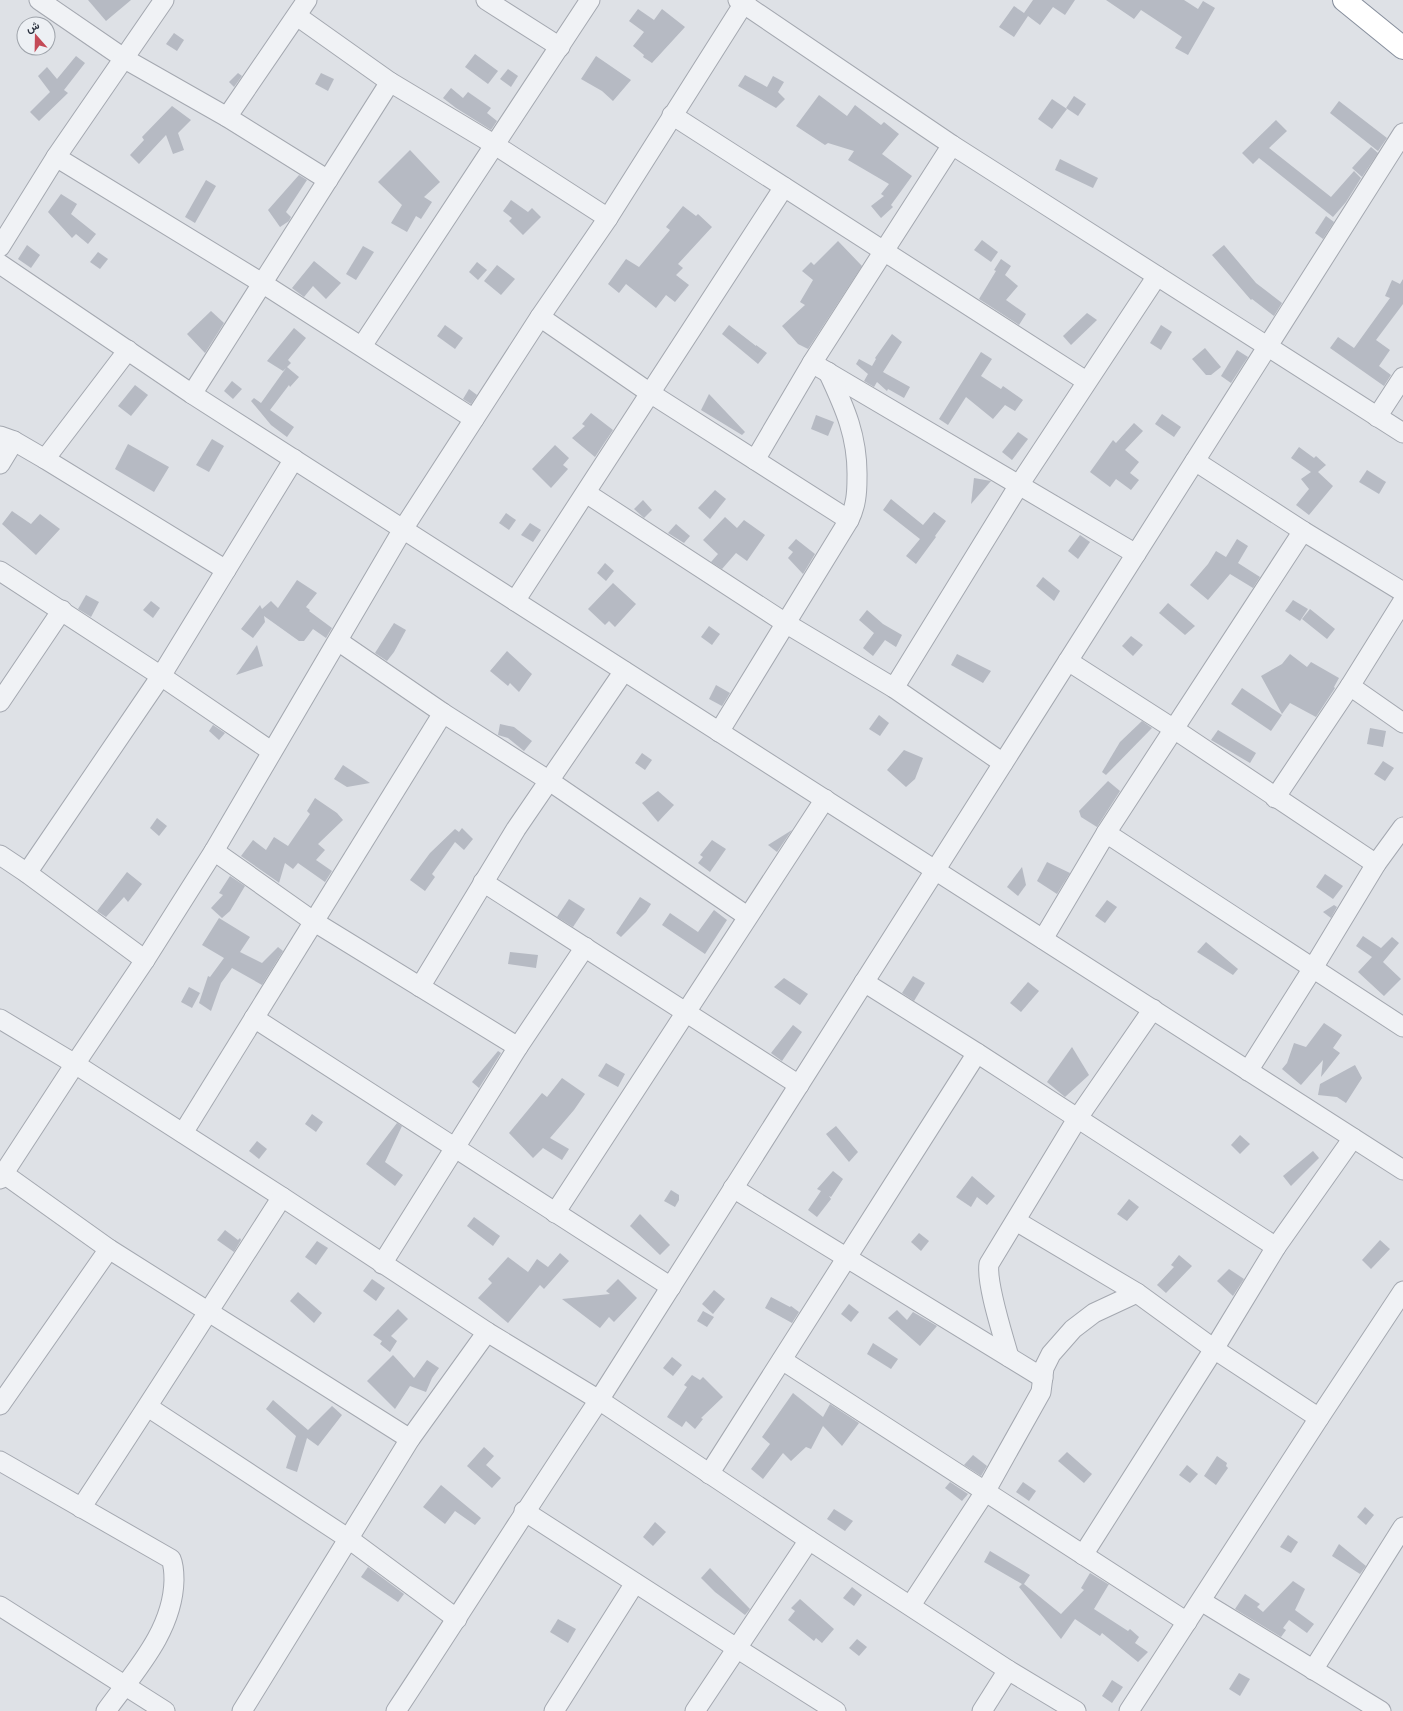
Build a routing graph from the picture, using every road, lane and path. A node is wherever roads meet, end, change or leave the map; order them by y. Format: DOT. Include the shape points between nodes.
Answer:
graph roads {
  1 [pos="39,0"];
  2 [pos="164,0"];
  3 [pos="307,0"];
  4 [pos="486,0"];
  5 [pos="590,0"];
  6 [pos="1344,0"];
  7 [pos="743,1"];
  8 [pos="298,16"];
  9 [pos="560,47"];
  10 [pos="1403,48"];
  11 [pos="125,59"];
  12 [pos="390,82"];
  13 [pos="672,115"];
  14 [pos="227,117"];
  15 [pos="1403,133"];
  16 [pos="494,145"];
  17 [pos="952,145"];
  18 [pos="56,157"];
  19 [pos="328,180"];
  20 [pos="784,187"];
  21 [pos="608,218"];
  22 [pos="0,247"];
  23 [pos="884,251"];
  24 [pos="0,264"];
  25 [pos="1157,276"];
  26 [pos="262,283"];
  27 [pos="540,317"];
  28 [pos="362,346"];
  29 [pos="1268,347"];
  30 [pos="128,350"];
  31 [pos="820,367"];
  32 [pos="1403,377"];
  33 [pos="1086,381"];
  34 [pos="650,393"];
  35 [pos="192,394"];
  36 [pos="1377,416"];
  37 [pos="474,419"];
  38 [pos="1403,433"];
  39 [pos="7,439"];
  40 [pos="45,459"];
  41 [pos="294,460"];
  42 [pos="755,460"];
  43 [pos="1195,461"];
  44 [pos="0,464"];
  45 [pos="1019,485"];
  46 [pos="586,492"];
  47 [pos="849,520"];
  48 [pos="403,529"];
  49 [pos="1303,531"];
  50 [pos="1136,554"];
  51 [pos="226,570"];
  52 [pos="0,571"];
  53 [pos="1403,592"];
  54 [pos="515,601"];
  55 [pos="1403,601"];
  56 [pos="62,610"];
  57 [pos="787,624"];
  58 [pos="338,641"];
  59 [pos="1068,660"];
  60 [pos="624,671"];
  61 [pos="161,676"];
  62 [pos="1350,686"];
  63 [pos="894,688"];
  64 [pos="0,702"];
  65 [pos="443,713"];
  66 [pos="1403,723"];
  67 [pos="1174,729"];
  68 [pos="720,732"];
  69 [pos="271,751"];
  70 [pos="1003,763"];
  71 [pos="548,780"];
  72 [pos="1275,798"];
  73 [pos="825,799"];
  74 [pos="1403,827"];
  75 [pos="1106,833"];
  76 [pos="214,851"];
  77 [pos="0,855"];
  78 [pos="1376,864"];
  79 [pos="935,870"];
  80 [pos="27,873"];
  81 [pos="483,882"];
  82 [pos="747,916"];
  83 [pos="313,921"];
  84 [pos="1043,939"];
  85 [pos="585,948"];
  86 [pos="145,960"];
  87 [pos="1313,968"];
  88 [pos="864,982"];
  89 [pos="420,987"];
  90 [pos="1153,1009"];
  91 [pos="686,1012"];
  92 [pos="254,1018"];
  93 [pos="0,1019"];
  94 [pos="1403,1027"];
  95 [pos="518,1047"];
  96 [pos="977,1053"];
  97 [pos="75,1064"];
  98 [pos="1248,1071"];
  99 [pos="799,1085"];
  100 [pos="1077,1119"];
  101 [pos="183,1133"];
  102 [pos="1353,1138"];
  103 [pos="456,1148"];
  104 [pos="1403,1170"];
  105 [pos="2,1176"];
  106 [pos="733,1188"];
  107 [pos="282,1197"];
  108 [pos="555,1213"];
  109 [pos="1016,1221"];
  110 [pos="1276,1247"];
  111 [pos="109,1249"];
  112 [pos="847,1257"];
  113 [pos="382,1264"];
  114 [pos="670,1287"];
  115 [pos="1137,1293"];
  116 [pos="1402,1295"];
  117 [pos="207,1312"];
  118 [pos="487,1332"];
  119 [pos="1214,1349"];
  120 [pos="1009,1357"];
  121 [pos="782,1360"];
  122 [pos="1043,1378"];
  123 [pos="598,1400"];
  124 [pos="0,1405"];
  125 [pos="148,1407"];
  126 [pos="1319,1418"];
  127 [pos="410,1439"];
  128 [pos="0,1461"];
  129 [pos="709,1474"];
  130 [pos="985,1492"];
  131 [pos="81,1508"];
  132 [pos="524,1511"];
  133 [pos="1403,1527"];
  134 [pos="349,1539"];
  135 [pos="809,1540"];
  136 [pos="1083,1555"];
  137 [pos="635,1583"];
  138 [pos="1201,1601"];
  139 [pos="911,1605"];
  140 [pos="0,1606"];
  141 [pos="456,1619"];
  142 [pos="1187,1622"];
  143 [pos="738,1649"];
  144 [pos="1008,1670"];
  145 [pos="1313,1670"];
  146 [pos="125,1685"];
  147 [pos="1136,1709"];
  148 [pos="106,1711"];
  149 [pos="165,1711"];
  150 [pos="242,1711"];
  151 [pos="396,1711"];
  152 [pos="554,1711"];
  153 [pos="695,1711"];
  154 [pos="836,1711"];
  155 [pos="982,1711"];
  156 [pos="1076,1711"];
  157 [pos="1381,1711"];
  1 -- 11 [label="street"];
  2 -- 11 [label="street"];
  3 -- 8 [label="street"];
  4 -- 9 [label="street"];
  5 -- 9 [label="street"];
  6 -- 10 [label="highway"];
  7 -- 13 [label="street"];
  7 -- 17 [label="street"];
  8 -- 12 [label="street"];
  8 -- 14 [label="street"];
  9 -- 16 [label="street"];
  11 -- 14 [label="street"];
  11 -- 18 [label="street"];
  12 -- 16 [label="street"];
  12 -- 19 [label="street"];
  13 -- 20 [label="street"];
  13 -- 21 [label="street"];
  14 -- 19 [label="street"];
  15 -- 29 [label="street"];
  16 -- 21 [label="street"];
  16 -- 28 [label="street"];
  17 -- 23 [label="street"];
  17 -- 25 [label="street"];
  18 -- 22 [label="street"];
  18 -- 26 [label="street"];
  19 -- 26 [label="street"];
  20 -- 23 [label="street"];
  20 -- 34 [label="street"];
  21 -- 27 [label="street"];
  23 -- 31 [label="street"];
  23 -- 33 [label="street"];
  24 -- 30 [label="street"];
  25 -- 29 [label="street"];
  25 -- 33 [label="street"];
  26 -- 28 [label="street"];
  26 -- 35 [label="street"];
  27 -- 34 [label="street"];
  27 -- 37 [label="street"];
  28 -- 37 [label="street"];
  29 -- 36 [label="street"];
  29 -- 43 [label="street"];
  30 -- 35 [label="street"];
  30 -- 40 [label="street"];
  31 -- 42 [label="street"];
  31 -- 45 [label="street"];
  31 -- 47 [label="street" via="846,412 854,434 857,493"];
  32 -- 36 [label="street"];
  33 -- 45 [label="street"];
  34 -- 42 [label="street"];
  34 -- 46 [label="street"];
  35 -- 41 [label="street"];
  36 -- 38 [label="street"];
  37 -- 48 [label="street"];
  39 -- 40 [label="street"];
  39 -- 44 [label="street"];
  40 -- 51 [label="street"];
  41 -- 48 [label="street"];
  41 -- 51 [label="street"];
  42 -- 47 [label="street"];
  43 -- 49 [label="street"];
  43 -- 50 [label="street"];
  45 -- 50 [label="street"];
  45 -- 63 [label="street"];
  46 -- 54 [label="street"];
  46 -- 57 [label="street"];
  47 -- 57 [label="street"];
  48 -- 54 [label="street"];
  48 -- 58 [label="street"];
  49 -- 53 [label="street"];
  49 -- 67 [label="street"];
  50 -- 59 [label="street"];
  51 -- 61 [label="street"];
  52 -- 56 [label="street"];
  54 -- 60 [label="street"];
  55 -- 62 [label="street"];
  56 -- 61 [label="street"];
  56 -- 64 [label="street"];
  57 -- 63 [label="street"];
  57 -- 68 [label="street"];
  58 -- 65 [label="street"];
  58 -- 69 [label="street"];
  59 -- 67 [label="street"];
  59 -- 70 [label="street"];
  60 -- 68 [label="street"];
  60 -- 71 [label="street"];
  61 -- 69 [label="street"];
  61 -- 80 [label="street"];
  62 -- 66 [label="street"];
  62 -- 72 [label="street"];
  63 -- 70 [label="street"];
  65 -- 71 [label="street"];
  65 -- 83 [label="street"];
  67 -- 72 [label="street"];
  67 -- 75 [label="street"];
  68 -- 73 [label="street"];
  69 -- 76 [label="street"];
  70 -- 79 [label="street"];
  71 -- 81 [label="street"];
  71 -- 82 [label="street"];
  72 -- 78 [label="street"];
  73 -- 79 [label="street"];
  73 -- 82 [label="street"];
  74 -- 78 [label="street"];
  75 -- 84 [label="street"];
  75 -- 87 [label="street"];
  76 -- 83 [label="street"];
  76 -- 86 [label="street"];
  77 -- 80 [label="street"];
  78 -- 87 [label="street"];
  79 -- 84 [label="street"];
  79 -- 88 [label="street"];
  80 -- 86 [label="street"];
  81 -- 85 [label="street"];
  81 -- 89 [label="street"];
  82 -- 91 [label="street"];
  83 -- 89 [label="street"];
  83 -- 92 [label="street"];
  84 -- 90 [label="street"];
  85 -- 91 [label="street"];
  85 -- 95 [label="street"];
  86 -- 97 [label="street"];
  87 -- 94 [label="street"];
  87 -- 98 [label="street"];
  88 -- 96 [label="street"];
  88 -- 99 [label="street"];
  89 -- 95 [label="street"];
  90 -- 98 [label="street"];
  90 -- 100 [label="street"];
  91 -- 99 [label="street"];
  91 -- 108 [label="street"];
  92 -- 101 [label="street"];
  92 -- 103 [label="street"];
  93 -- 97 [label="street"];
  95 -- 103 [label="street"];
  96 -- 100 [label="street"];
  96 -- 112 [label="street"];
  97 -- 101 [label="street"];
  97 -- 105 [label="street"];
  98 -- 102 [label="street"];
  99 -- 106 [label="street"];
  100 -- 109 [label="street"];
  100 -- 110 [label="street"];
  101 -- 107 [label="street"];
  102 -- 104 [label="street"];
  102 -- 110 [label="street"];
  103 -- 108 [label="street"];
  103 -- 113 [label="street"];
  105 -- 111 [label="street"];
  106 -- 112 [label="street"];
  106 -- 114 [label="street"];
  107 -- 113 [label="street"];
  107 -- 117 [label="street"];
  108 -- 114 [label="street"];
  109 -- 115 [label="street"];
  109 -- 120 [label="street" via="989,1266 992,1291"];
  110 -- 119 [label="street"];
  111 -- 117 [label="street"];
  111 -- 124 [label="street"];
  112 -- 120 [label="street"];
  112 -- 121 [label="street"];
  113 -- 118 [label="street"];
  114 -- 123 [label="street"];
  115 -- 119 [label="street"];
  115 -- 122 [label="street" via="1103,1308 1073,1329 1046,1362"];
  116 -- 126 [label="street"];
  117 -- 125 [label="street"];
  117 -- 127 [label="street"];
  118 -- 123 [label="street"];
  118 -- 127 [label="street"];
  119 -- 126 [label="street"];
  119 -- 136 [label="street"];
  120 -- 122 [label="street"];
  121 -- 129 [label="street"];
  121 -- 130 [label="street"];
  122 -- 130 [label="street" via="1041,1392"];
  123 -- 129 [label="street"];
  123 -- 132 [label="street"];
  125 -- 131 [label="street"];
  125 -- 134 [label="street"];
  126 -- 138 [label="street"];
  127 -- 134 [label="street"];
  128 -- 131 [label="street"];
  129 -- 135 [label="street"];
  130 -- 136 [label="street"];
  130 -- 139 [label="street"];
  131 -- 146 [label="street" via="166,1555 173,1564 174,1588 170,1611 155,1644"];
  132 -- 137 [label="street"];
  132 -- 141 [label="street"];
  133 -- 145 [label="street"];
  134 -- 141 [label="street"];
  134 -- 150 [label="street"];
  135 -- 139 [label="street"];
  135 -- 143 [label="street"];
  136 -- 142 [label="street"];
  137 -- 143 [label="street"];
  137 -- 152 [label="street"];
  138 -- 142 [label="street"];
  138 -- 145 [label="street"];
  139 -- 144 [label="street"];
  140 -- 146 [label="street"];
  141 -- 151 [label="street"];
  142 -- 147 [label="street"];
  143 -- 153 [label="street"];
  143 -- 154 [label="street"];
  144 -- 155 [label="street"];
  144 -- 156 [label="street"];
  145 -- 157 [label="street"];
  146 -- 148 [label="street"];
  146 -- 149 [label="street"];
}
